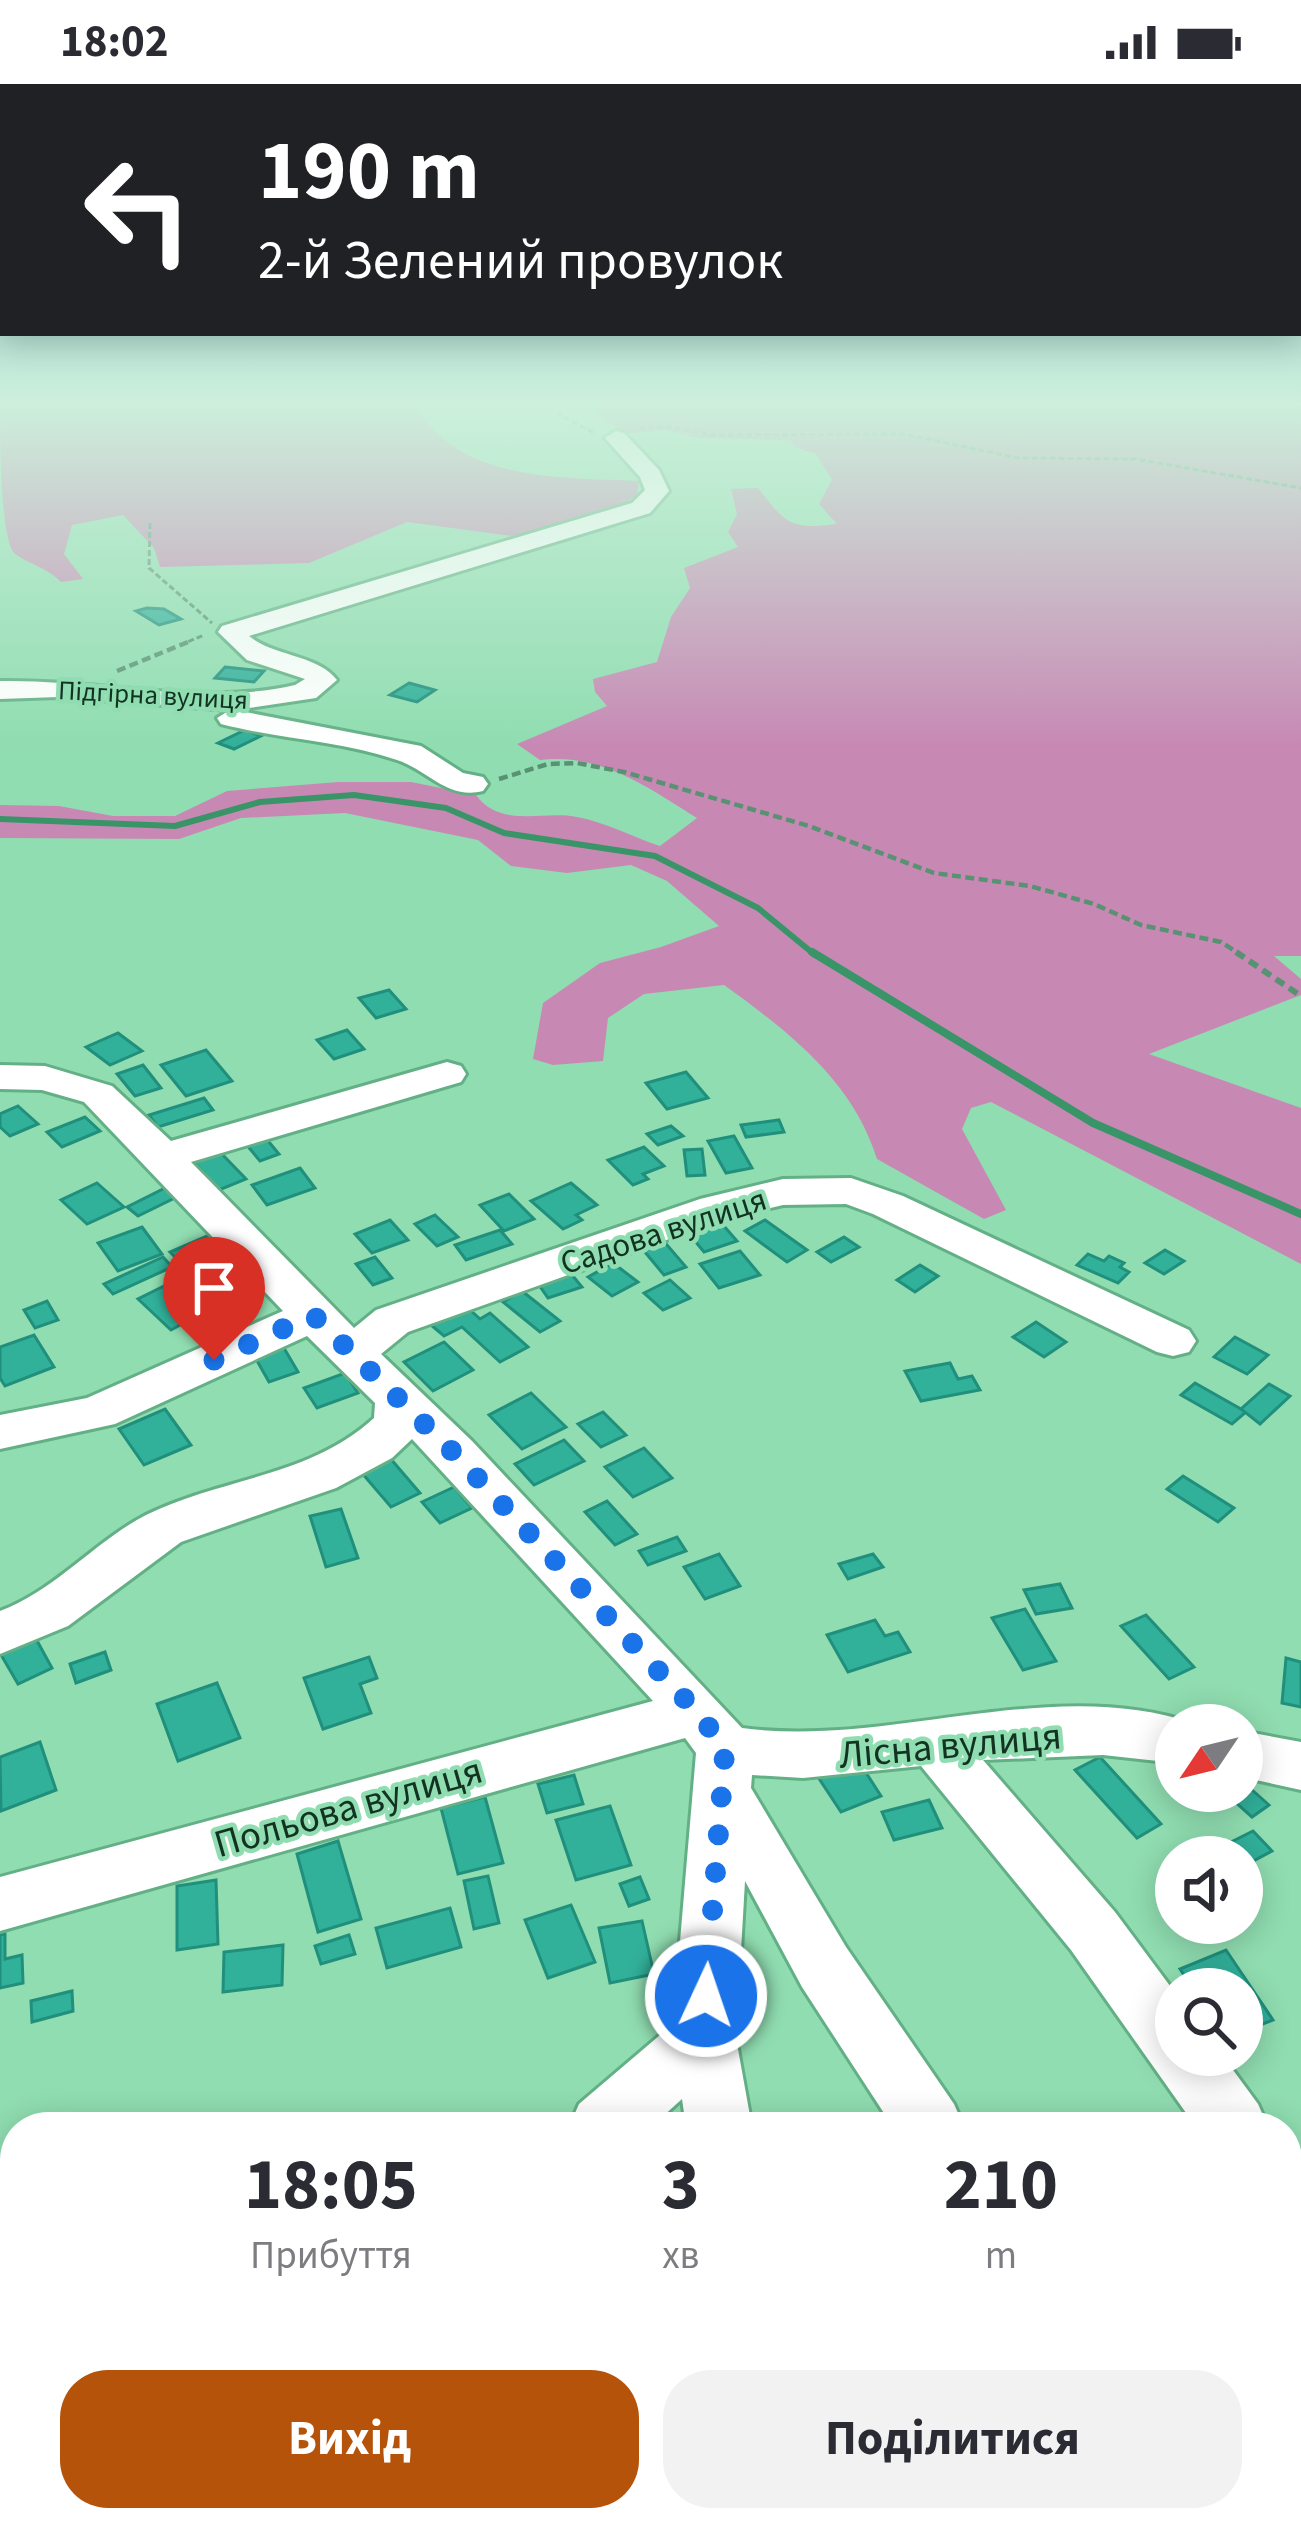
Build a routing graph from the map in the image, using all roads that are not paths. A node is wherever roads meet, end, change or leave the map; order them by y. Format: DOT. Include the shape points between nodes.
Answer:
graph roads {
  1 [pos="619,516"];
  2 [pos="0,690"];
  3 [pos="75,690"];
  4 [pos="472,784"];
  5 [pos="447,1074"];
  6 [pos="0,1077"];
  7 [pos="164,1157"];
  8 [pos="313,1315"];
  9 [pos="1173,1341"];
  10 [pos="356,1352"];
  11 [pos="399,1400"];
  12 [pos="0,1432"];
  13 [pos="0,1633"];
  14 [pos="1155,1736"];
  15 [pos="934,1742"];
  16 [pos="714,1750"];
  17 [pos="1263,1758"];
  18 [pos="1301,1766"];
  19 [pos="0,1904"];
  20 [pos="1155,2017"];
  21 [pos="704,2038"];
  22 [pos="1198,2076"];
  23 [pos="619,2112"];
  24 [pos="716,2112"];
  25 [pos="921,2112"];
  26 [pos="1224,2112"];
  1 -- 3 [label="street, Підгірна вулиця" via="232,632 241,645 323,680 298,694 251,701"];
  2 -- 3 [label="street, Підгірна вулиця"];
  3 -- 4 [label="street" via="370,742"];
  5 -- 7 [label="street"];
  6 -- 7 [label="street" via="80,1085"];
  7 -- 8 [label="street"];
  8 -- 10 [label="street"];
  8 -- 12 [label="street" via="98,1412"];
  9 -- 10 [label="street, Садова вулиця" via="888,1205 851,1191 815,1190 716,1208 392,1321"];
  10 -- 11 [label="street"];
  11 -- 13 [label="street" via="398,1424 381,1444 160,1531 70,1602"];
  11 -- 16 [label="street"];
  14 -- 15 [label="street, Лісна вулиця" via="1119,1730"];
  15 -- 16 [label="street, Лісна вулиця" via="808,1757"];
  15 -- 20 [label="street"];
  16 -- 19 [label="street, Польова вулиця"];
  16 -- 21 [label="street"];
  16 -- 25 [label="street" via="824,1967"];
  17 -- 18 [label="street"];
  21 -- 23 [label="street"];
  21 -- 24 [label="street"];
  22 -- 26 [label="street"];
}
